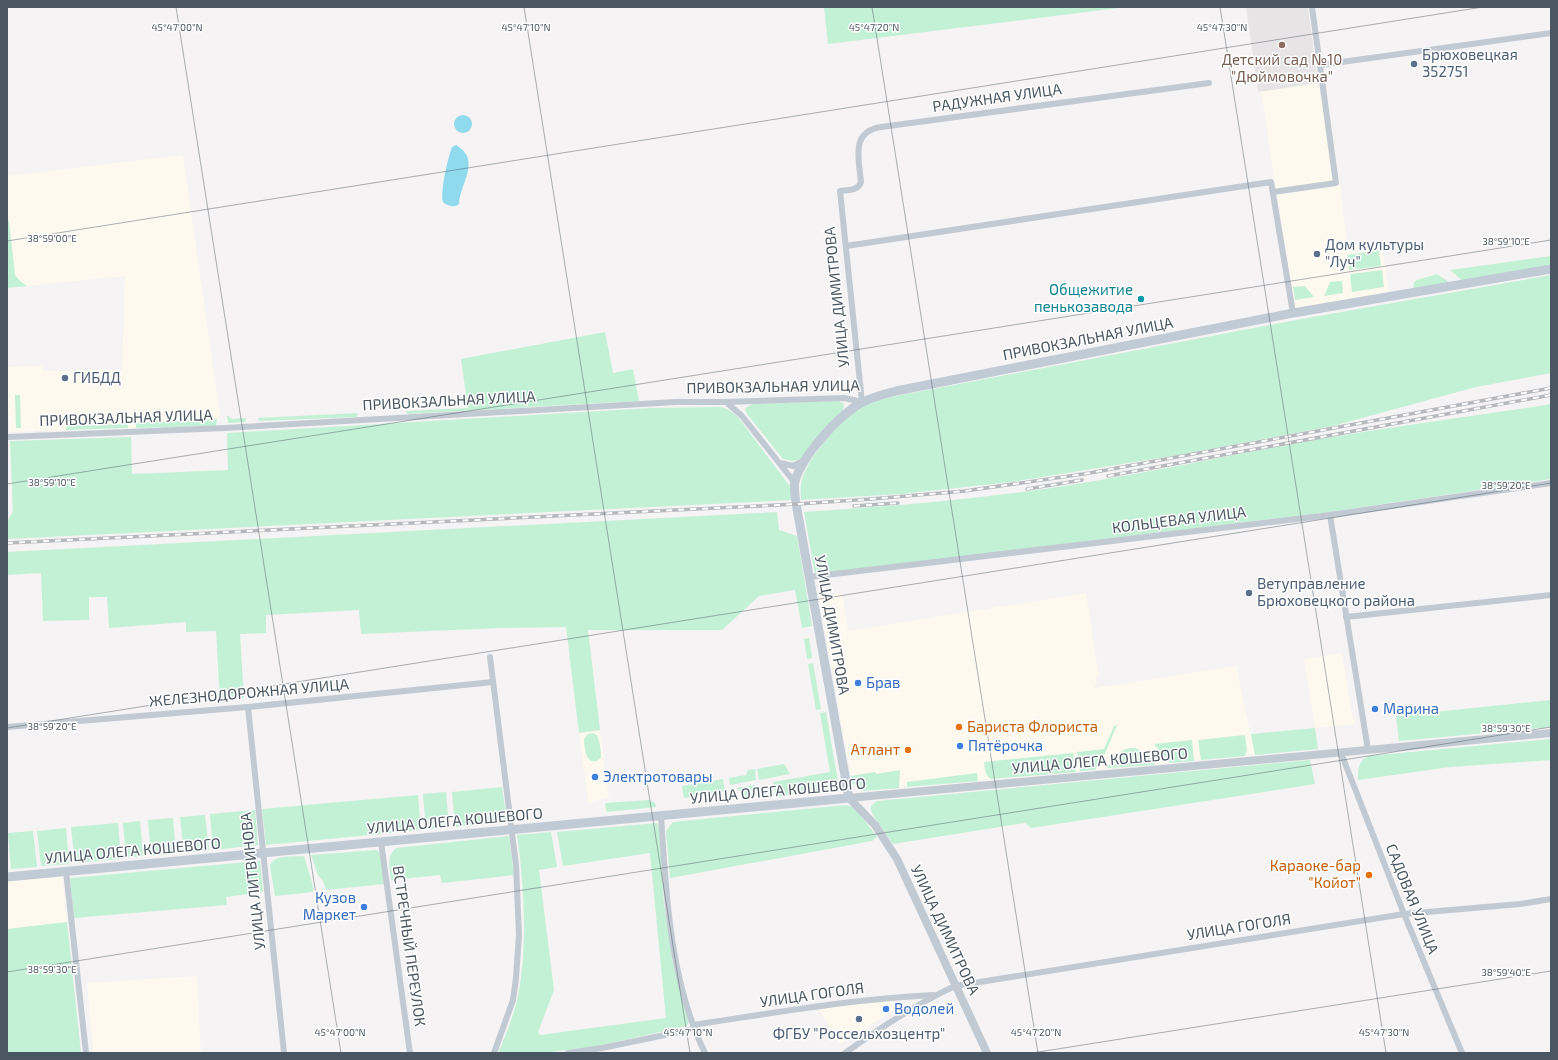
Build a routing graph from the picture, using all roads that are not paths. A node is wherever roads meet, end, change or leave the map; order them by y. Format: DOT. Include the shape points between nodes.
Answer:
graph roads {
  1 [pos="1312,7"];
  2 [pos="1551,33"];
  3 [pos="1320,65"];
  4 [pos="1209,82"];
  5 [pos="840,191"];
  6 [pos="1273,192"];
  7 [pos="846,246"];
  8 [pos="1551,269"];
  9 [pos="1293,314"];
  10 [pos="726,402"];
  11 [pos="862,402"];
  12 [pos="7,437"];
  13 [pos="806,459"];
  14 [pos="779,463"];
  15 [pos="795,483"];
  16 [pos="1551,483"];
  17 [pos="1330,515"];
  18 [pos="809,577"];
  19 [pos="1551,595"];
  20 [pos="1346,617"];
  21 [pos="490,657"];
  22 [pos="493,682"];
  23 [pos="248,707"];
  24 [pos="7,727"];
  25 [pos="1551,732"];
  26 [pos="1368,750"];
  27 [pos="1341,753"];
  28 [pos="849,798"];
  29 [pos="661,816"];
  30 [pos="512,829"];
  31 [pos="382,842"];
  32 [pos="263,853"];
  33 [pos="66,871"];
  34 [pos="7,877"];
  35 [pos="1551,899"];
  36 [pos="1404,914"];
  37 [pos="955,986"];
  38 [pos="935,995"];
  39 [pos="693,1027"];
  40 [pos="86,1053"];
  41 [pos="284,1053"];
  42 [pos="410,1053"];
  43 [pos="494,1053"];
  44 [pos="568,1053"];
  45 [pos="706,1053"];
  46 [pos="845,1053"];
  47 [pos="987,1053"];
  48 [pos="1462,1053"];
  1 -- 3 [label="street"];
  2 -- 3 [label="street"];
  3 -- 6 [label="street" via="1336,183"];
  4 -- 5 [label="street, РАДУЖНАЯ УЛИЦА" via="875,128 864,134 859,143 860,186"];
  5 -- 7 [label="street, УЛИЦА ДИМИТРОВА"];
  6 -- 7 [label="street" via="1272,182"];
  6 -- 9 [label="street"];
  7 -- 11 [label="street, УЛИЦА ДИМИТРОВА"];
  8 -- 9 [label="main road, ПРИВОКЗАЛЬНАЯ УЛИЦА"];
  9 -- 11 [label="main road, ПРИВОКЗАЛЬНАЯ УЛИЦА" via="896,391"];
  10 -- 11 [label="street, ПРИВОКЗАЛЬНАЯ УЛИЦА" via="844,398"];
  10 -- 12 [label="street, ПРИВОКЗАЛЬНАЯ УЛИЦА" via="642,404 225,428"];
  10 -- 14 [label="street" via="742,416"];
  11 -- 13 [label="main road, УЛИЦА ДИМИТРОВА" via="833,426"];
  13 -- 14 [label="street" via="792,466"];
  13 -- 15 [label="main road, УЛИЦА ДИМИТРОВА"];
  14 -- 15 [label="street"];
  15 -- 18 [label="main road, УЛИЦА ДИМИТРОВА"];
  16 -- 17 [label="street, КОЛЬЦЕВАЯ УЛИЦА"];
  17 -- 18 [label="street, КОЛЬЦЕВАЯ УЛИЦА"];
  17 -- 20 [label="street"];
  18 -- 28 [label="main road, УЛИЦА ДИМИТРОВА"];
  19 -- 20 [label="street"];
  20 -- 26 [label="street"];
  21 -- 22 [label="street"];
  22 -- 23 [label="street, ЖЕЛЕЗНОДОРОЖНАЯ УЛИЦА"];
  22 -- 30 [label="street"];
  23 -- 24 [label="street, ЖЕЛЕЗНОДОРОЖНАЯ УЛИЦА"];
  23 -- 32 [label="street, УЛИЦА ЛИТВИНОВА"];
  25 -- 26 [label="street, УЛИЦА ОЛЕГА КОШЕВОГО"];
  26 -- 27 [label="street, УЛИЦА ОЛЕГА КОШЕВОГО"];
  27 -- 28 [label="street, УЛИЦА ОЛЕГА КОШЕВОГО"];
  27 -- 36 [label="street, САДОВАЯ УЛИЦА"];
  28 -- 29 [label="main road, УЛИЦА ОЛЕГА КОШЕВОГО"];
  28 -- 37 [label="street, УЛИЦА ДИМИТРОВА" via="875,825 893,851"];
  29 -- 30 [label="main road, УЛИЦА ОЛЕГА КОШЕВОГО"];
  29 -- 39 [label="street" via="673,946"];
  30 -- 31 [label="main road, УЛИЦА ОЛЕГА КОШЕВОГО"];
  30 -- 43 [label="street" via="517,884 517,966 513,1000"];
  31 -- 32 [label="main road, УЛИЦА ОЛЕГА КОШЕВОГО"];
  31 -- 42 [label="street, ВСТРЕЧНЫЙ ПЕРЕУЛОК"];
  32 -- 33 [label="main road, УЛИЦА ОЛЕГА КОШЕВОГО"];
  32 -- 41 [label="street, УЛИЦА ЛИТВИНОВА"];
  33 -- 34 [label="main road, УЛИЦА ОЛЕГА КОШЕВОГО"];
  33 -- 40 [label="street"];
  35 -- 36 [label="street, УЛИЦА ГОГОЛЯ"];
  36 -- 37 [label="street, УЛИЦА ГОГОЛЯ"];
  36 -- 48 [label="street, САДОВАЯ УЛИЦА"];
  37 -- 38 [label="street, УЛИЦА ГОГОЛЯ"];
  37 -- 47 [label="street, УЛИЦА ДИМИТРОВА"];
  38 -- 39 [label="street, УЛИЦА ГОГОЛЯ" via="814,1006"];
  38 -- 46 [label="street, УЛИЦА ГОГОЛЯ"];
  39 -- 44 [label="street, УЛИЦА ГОГОЛЯ" via="602,1048"];
  39 -- 45 [label="street"];
}
